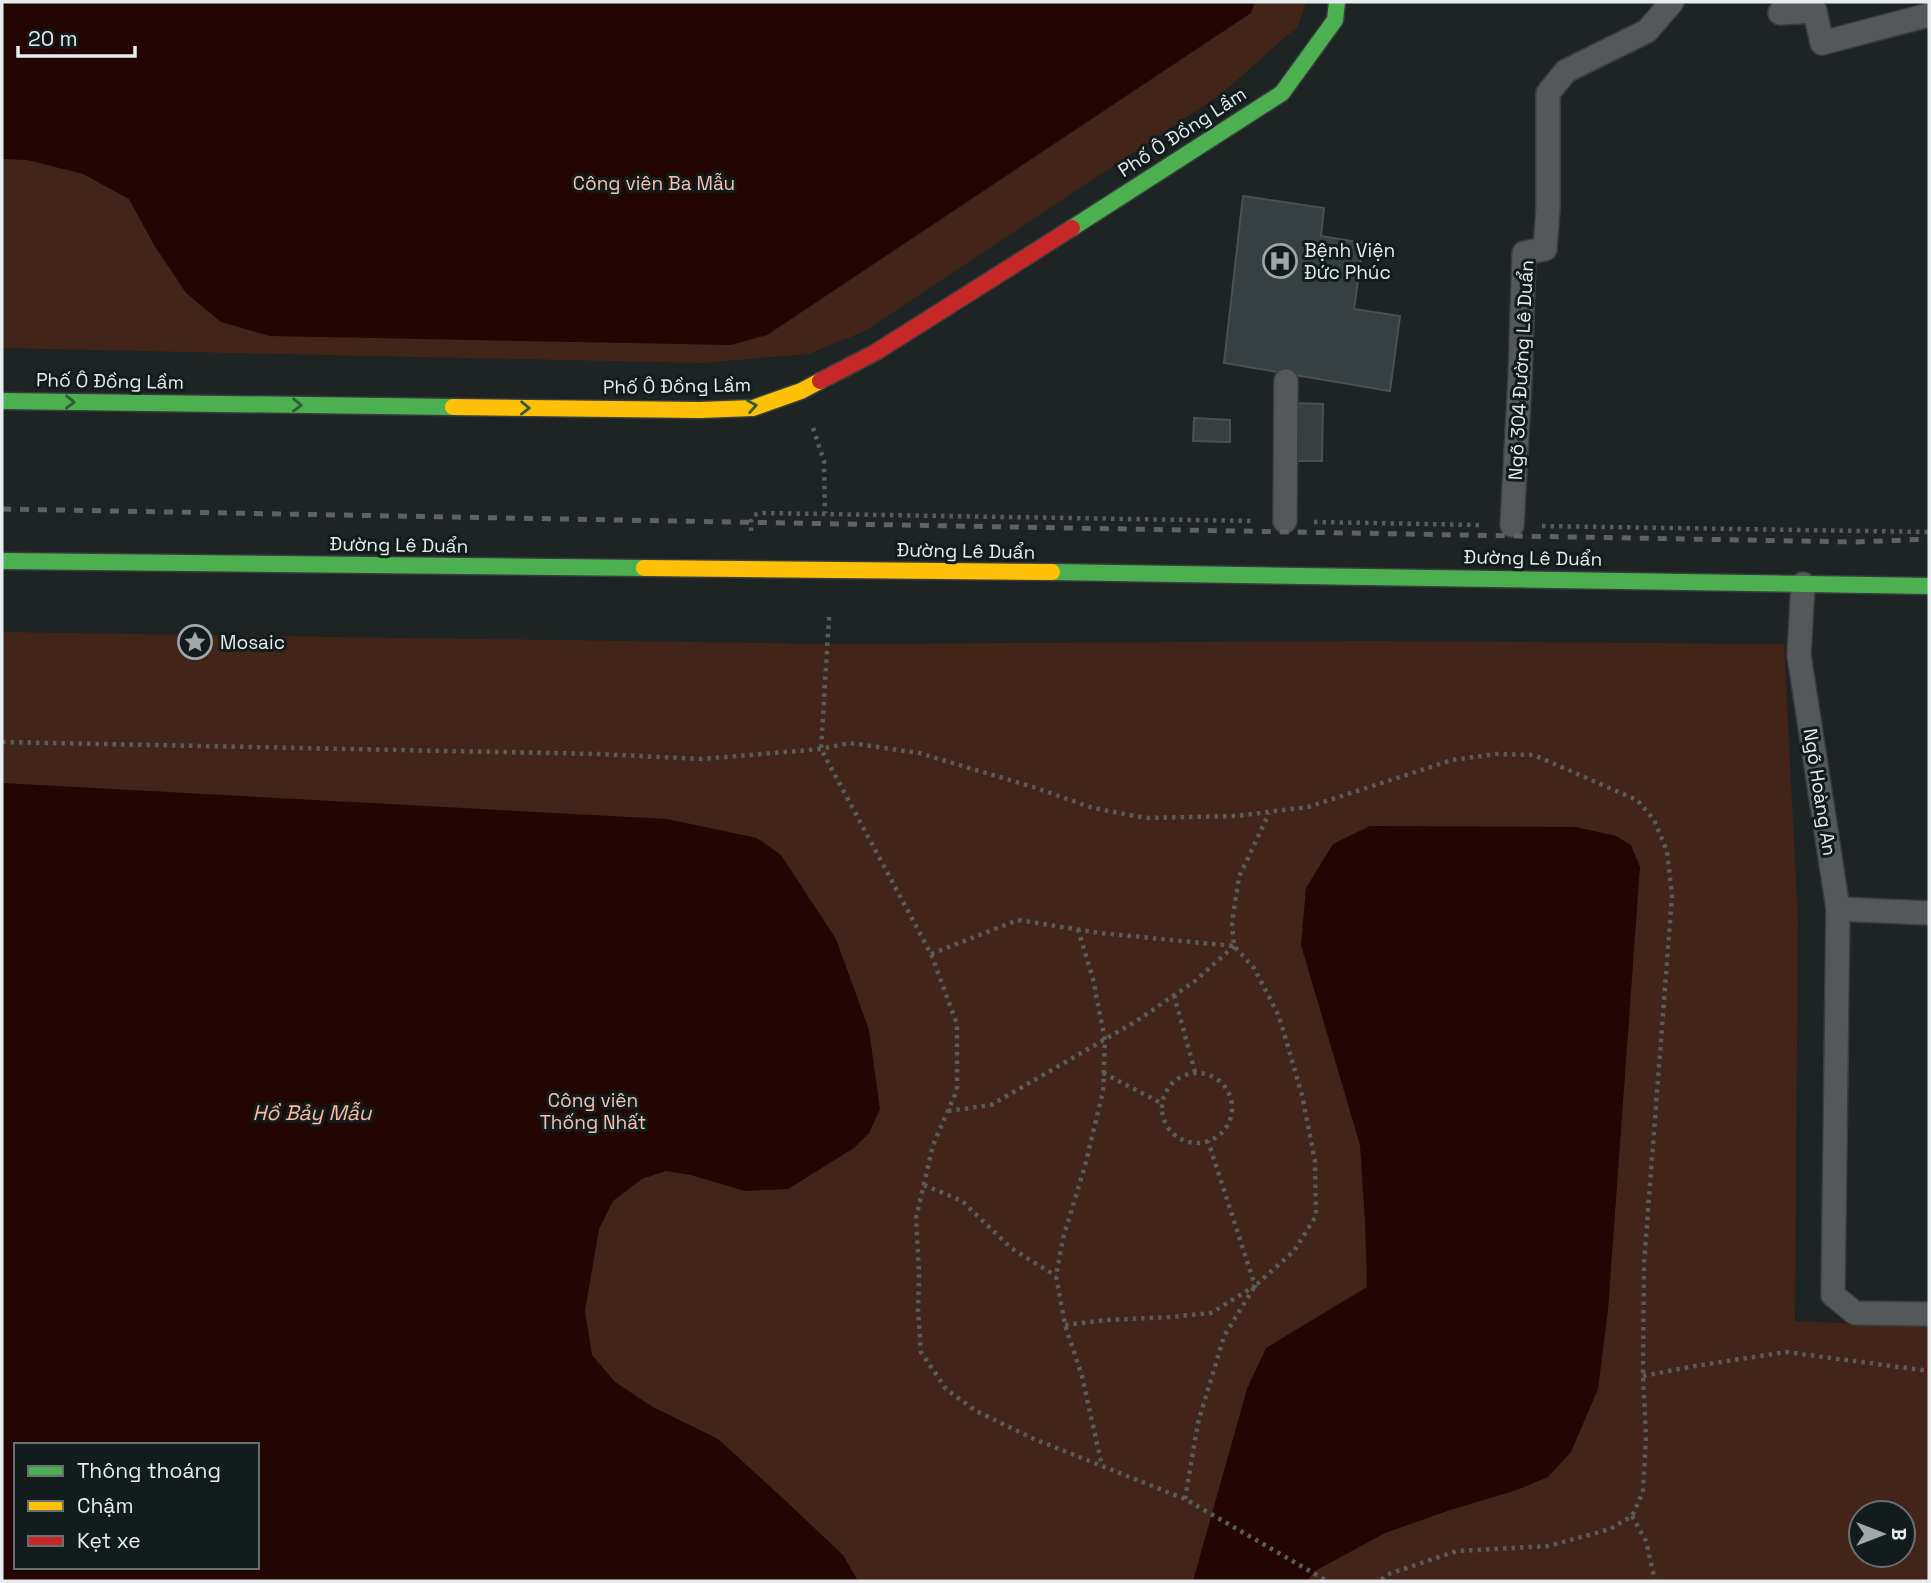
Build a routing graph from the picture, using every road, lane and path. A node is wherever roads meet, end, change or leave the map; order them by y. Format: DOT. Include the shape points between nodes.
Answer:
graph roads {
  1 [pos="1337,2"];
  2 [pos="1672,2"];
  3 [pos="1780,13"];
  4 [pos="1929,15"];
  5 [pos="1286,381"];
  6 [pos="801,391"];
  7 [pos="2,401"];
  8 [pos="825,513"];
  9 [pos="1285,521"];
  10 [pos="1512,526"];
  11 [pos="1929,532"];
  12 [pos="751,533"];
  13 [pos="2,561"];
  14 [pos="1803,584"];
  15 [pos="1929,586"];
  16 [pos="829,617"];
  17 [pos="2,742"];
  18 [pos="821,749"];
  19 [pos="1269,812"];
  20 [pos="1838,909"];
  21 [pos="1929,913"];
  22 [pos="1078,929"];
  23 [pos="1234,946"];
  24 [pos="931,954"];
  25 [pos="1174,996"];
  26 [pos="1105,1040"];
  27 [pos="1103,1073"];
  28 [pos="1195,1073"];
  29 [pos="1163,1104"];
  30 [pos="948,1111"];
  31 [pos="1208,1140"];
  32 [pos="924,1185"];
  33 [pos="1056,1276"];
  34 [pos="1255,1286"];
  35 [pos="1929,1314"];
  36 [pos="1065,1325"];
  37 [pos="1929,1371"];
  38 [pos="1643,1376"];
  39 [pos="1103,1467"];
  40 [pos="1185,1499"];
  41 [pos="1632,1516"];
  42 [pos="1327,1581"];
  43 [pos="1380,1581"];
  44 [pos="1655,1581"];
  1 -- 6 [label="main road, Phố Ô Đồng Lầm" via="1335,20 1282,93 938,314"];
  2 -- 10 [label="lane, Ngõ 304 Đường Lê Duẩn" via="1647,31 1566,71 1548,93 1545,250 1524,253"];
  3 -- 4 [label="lane" via="1815,11 1822,43"];
  5 -- 9 [label="lane"];
  7 -- 6 [label="main road, Phố Ô Đồng Lầm, one-way" via="701,410 753,408"];
  6 -- 8 [label="path" via="824,461"];
  8 -- 9 [label="path"];
  8 -- 12 [label="path" via="760,513 751,521"];
  9 -- 10 [label="path"];
  10 -- 11 [label="path"];
  13 -- 14 [label="main road, Đường Lê Duẩn"];
  14 -- 15 [label="main road, Đường Lê Duẩn"];
  14 -- 20 [label="lane, Ngõ Hoàng An" via="1799,655"];
  16 -- 18 [label="path"];
  17 -- 18 [label="path" via="702,759"];
  18 -- 19 [label="path" via="850,743 919,753 1093,808 1146,818"];
  18 -- 24 [label="path"];
  19 -- 23 [label="path" via="1240,877 1232,923"];
  19 -- 38 [label="path" via="1308,807 1452,761 1496,754 1534,755 1637,800 1654,820 1667,851 1672,896 1644,1263"];
  20 -- 21 [label="lane"];
  20 -- 35 [label="lane, Ngõ Hoàng An" via="1833,1295 1855,1313"];
  22 -- 23 [label="path"];
  22 -- 24 [label="path" via="1018,920"];
  22 -- 26 [label="path"];
  23 -- 25 [label="path"];
  23 -- 34 [label="path" via="1254,968 1279,1016 1315,1161 1316,1216 1294,1251"];
  24 -- 30 [label="path" via="957,1024 957,1090"];
  25 -- 26 [label="path"];
  25 -- 28 [label="path"];
  26 -- 27 [label="path"];
  26 -- 30 [label="path" via="991,1105"];
  27 -- 29 [label="path"];
  27 -- 33 [label="path" via="1103,1091"];
  28 -- 29 [label="path" via="1170,1086"];
  28 -- 31 [label="path" via="1217,1079 1230,1096 1226,1128"];
  29 -- 31 [label="path" via="1163,1115 1176,1135 1197,1143"];
  30 -- 32 [label="path" via="933,1145"];
  31 -- 34 [label="path"];
  32 -- 33 [label="path" via="962,1201 1011,1248"];
  32 -- 39 [label="path" via="916,1218 921,1352 946,1389 975,1411"];
  33 -- 36 [label="path"];
  34 -- 36 [label="path" via="1211,1312"];
  34 -- 40 [label="path" via="1224,1336 1198,1423"];
  36 -- 39 [label="path"];
  37 -- 38 [label="path" via="1786,1352"];
  38 -- 41 [label="path" via="1643,1492"];
  39 -- 40 [label="path"];
  40 -- 42 [label="path"];
  41 -- 43 [label="path" via="1610,1529 1549,1546 1457,1551"];
  41 -- 44 [label="path" via="1646,1541"];
}
